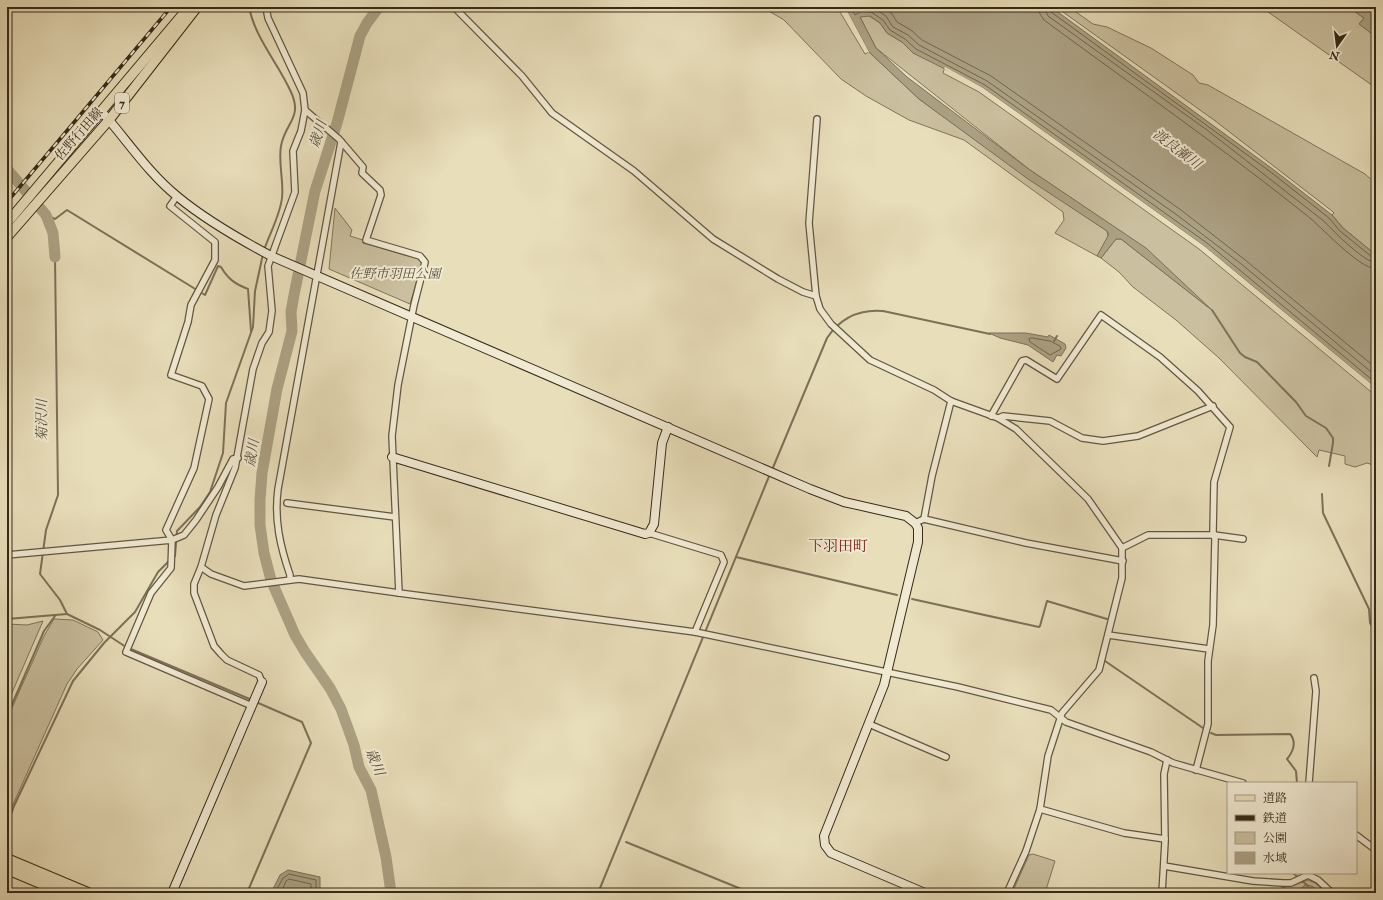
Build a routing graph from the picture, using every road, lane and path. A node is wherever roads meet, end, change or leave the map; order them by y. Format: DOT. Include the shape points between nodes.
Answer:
graph roads {
  1 [pos="188,7"];
  2 [pos="197,7"];
  3 [pos="266,7"];
  4 [pos="454,7"];
  5 [pos="305,110"];
  6 [pos="102,112"];
  7 [pos="818,119"];
  8 [pos="109,120"];
  9 [pos="340,140"];
  10 [pos="177,196"];
  11 [pos="7,223"];
  12 [pos="7,237"];
  13 [pos="272,257"];
  14 [pos="316,275"];
  15 [pos="816,296"];
  16 [pos="412,316"];
  17 [pos="951,401"];
  18 [pos="1212,406"];
  19 [pos="991,416"];
  20 [pos="998,418"];
  21 [pos="668,427"];
  22 [pos="392,457"];
  23 [pos="238,458"];
  24 [pos="287,504"];
  25 [pos="395,517"];
  26 [pos="924,520"];
  27 [pos="915,523"];
  28 [pos="649,533"];
  29 [pos="1214,536"];
  30 [pos="175,538"];
  31 [pos="1243,539"];
  32 [pos="1122,548"];
  33 [pos="7,555"];
  34 [pos="1123,562"];
  35 [pos="201,567"];
  36 [pos="290,580"];
  37 [pos="399,593"];
  38 [pos="698,632"];
  39 [pos="1108,635"];
  40 [pos="1209,649"];
  41 [pos="888,672"];
  42 [pos="1314,678"];
  43 [pos="262,682"];
  44 [pos="252,706"];
  45 [pos="1060,718"];
  46 [pos="869,724"];
  47 [pos="946,757"];
  48 [pos="1167,760"];
  49 [pos="1196,770"];
  50 [pos="1239,782"];
  51 [pos="1309,782"];
  52 [pos="1040,809"];
  53 [pos="1357,836"];
  54 [pos="1165,839"];
  55 [pos="1376,850"];
  56 [pos="7,859"];
  57 [pos="1164,866"];
  58 [pos="7,869"];
  59 [pos="1307,874"];
  60 [pos="64,893"];
  61 [pos="88,893"];
  62 [pos="172,893"];
  63 [pos="925,893"];
  64 [pos="1007,893"];
  65 [pos="1162,893"];
  66 [pos="1332,893"];
  1 -- 6 [label="main road, 佐野行田線 / 7"];
  2 -- 8 [label="main road, 佐野行田線 / 7"];
  3 -- 5 [label="street" via="268,18 303,93"];
  4 -- 15 [label="street" via="522,76 552,113 635,173 713,239 778,279"];
  5 -- 9 [label="street"];
  5 -- 13 [label="street" via="301,131 293,151 295,192"];
  6 -- 8 [label="street"];
  6 -- 11 [label="main road, 佐野行田線 / 7"];
  7 -- 15 [label="street" via="809,223"];
  8 -- 10 [label="street"];
  8 -- 12 [label="main road, 佐野行田線 / 7"];
  9 -- 14 [label="street"];
  9 -- 16 [label="street" via="363,167 362,173 380,190 381,195 366,240 424,259 425,264"];
  10 -- 13 [label="street" via="232,235"];
  10 -- 30 [label="street" via="170,206 215,242 215,260 191,306 171,375 202,386 209,400 194,468 166,530"];
  13 -- 14 [label="street"];
  13 -- 23 [label="street" via="268,266 272,311 269,332 262,343 253,369"];
  14 -- 16 [label="street"];
  14 -- 36 [label="street" via="276,502 278,532"];
  15 -- 17 [label="street" via="820,309 831,324 870,360 934,390"];
  16 -- 21 [label="street"];
  16 -- 22 [label="street" via="398,385"];
  17 -- 19 [label="street"];
  17 -- 26 [label="street"];
  18 -- 19 [label="street" via="1198,390 1160,357 1100,315 1057,379 1026,360 1022,361"];
  18 -- 20 [label="street" via="1138,436 1103,441 1082,438 1050,420 1002,416"];
  18 -- 29 [label="street" via="1230,427 1214,482"];
  19 -- 20 [label="street"];
  20 -- 32 [label="street" via="1016,429 1088,499"];
  21 -- 27 [label="street" via="837,499 900,514"];
  21 -- 28 [label="street" via="662,442 654,524"];
  22 -- 25 [label="street"];
  22 -- 28 [label="street" via="640,533"];
  23 -- 30 [label="street" via="233,459 218,488 196,520 184,535"];
  23 -- 35 [label="street" via="216,515"];
  24 -- 25 [label="street"];
  25 -- 37 [label="street"];
  26 -- 27 [label="street"];
  26 -- 34 [label="street"];
  27 -- 41 [label="street" via="918,528 918,542"];
  28 -- 38 [label="street" via="721,555 724,562"];
  29 -- 31 [label="street"];
  29 -- 32 [label="street" via="1148,535"];
  29 -- 40 [label="street" via="1213,625"];
  30 -- 33 [label="street"];
  30 -- 44 [label="street" via="171,568 150,593 126,652"];
  32 -- 34 [label="street"];
  34 -- 39 [label="street" via="1122,578"];
  35 -- 36 [label="street" via="211,574 238,584 256,586"];
  35 -- 43 [label="street" via="195,580 194,593 214,646 227,660 259,675"];
  36 -- 37 [label="street" via="299,579"];
  37 -- 38 [label="street"];
  38 -- 41 [label="street"];
  39 -- 40 [label="street"];
  39 -- 45 [label="street" via="1099,670"];
  40 -- 49 [label="street" via="1208,724"];
  41 -- 45 [label="street" via="1051,710"];
  41 -- 46 [label="street"];
  42 -- 51 [label="street" via="1316,691"];
  43 -- 44 [label="street"];
  44 -- 62 [label="street"];
  45 -- 48 [label="street"];
  45 -- 52 [label="street" via="1059,728 1048,756"];
  46 -- 47 [label="street"];
  46 -- 63 [label="street" via="826,829 825,845 839,857"];
  48 -- 49 [label="street"];
  48 -- 54 [label="street" via="1164,774"];
  49 -- 50 [label="street"];
  52 -- 54 [label="street" via="1124,833"];
  52 -- 64 [label="street"];
  53 -- 55 [label="street"];
  54 -- 57 [label="street"];
  56 -- 61 [label="highway"];
  57 -- 59 [label="street" via="1276,883 1291,883"];
  57 -- 65 [label="street"];
  58 -- 60 [label="highway"];
  59 -- 66 [label="street"];
}
